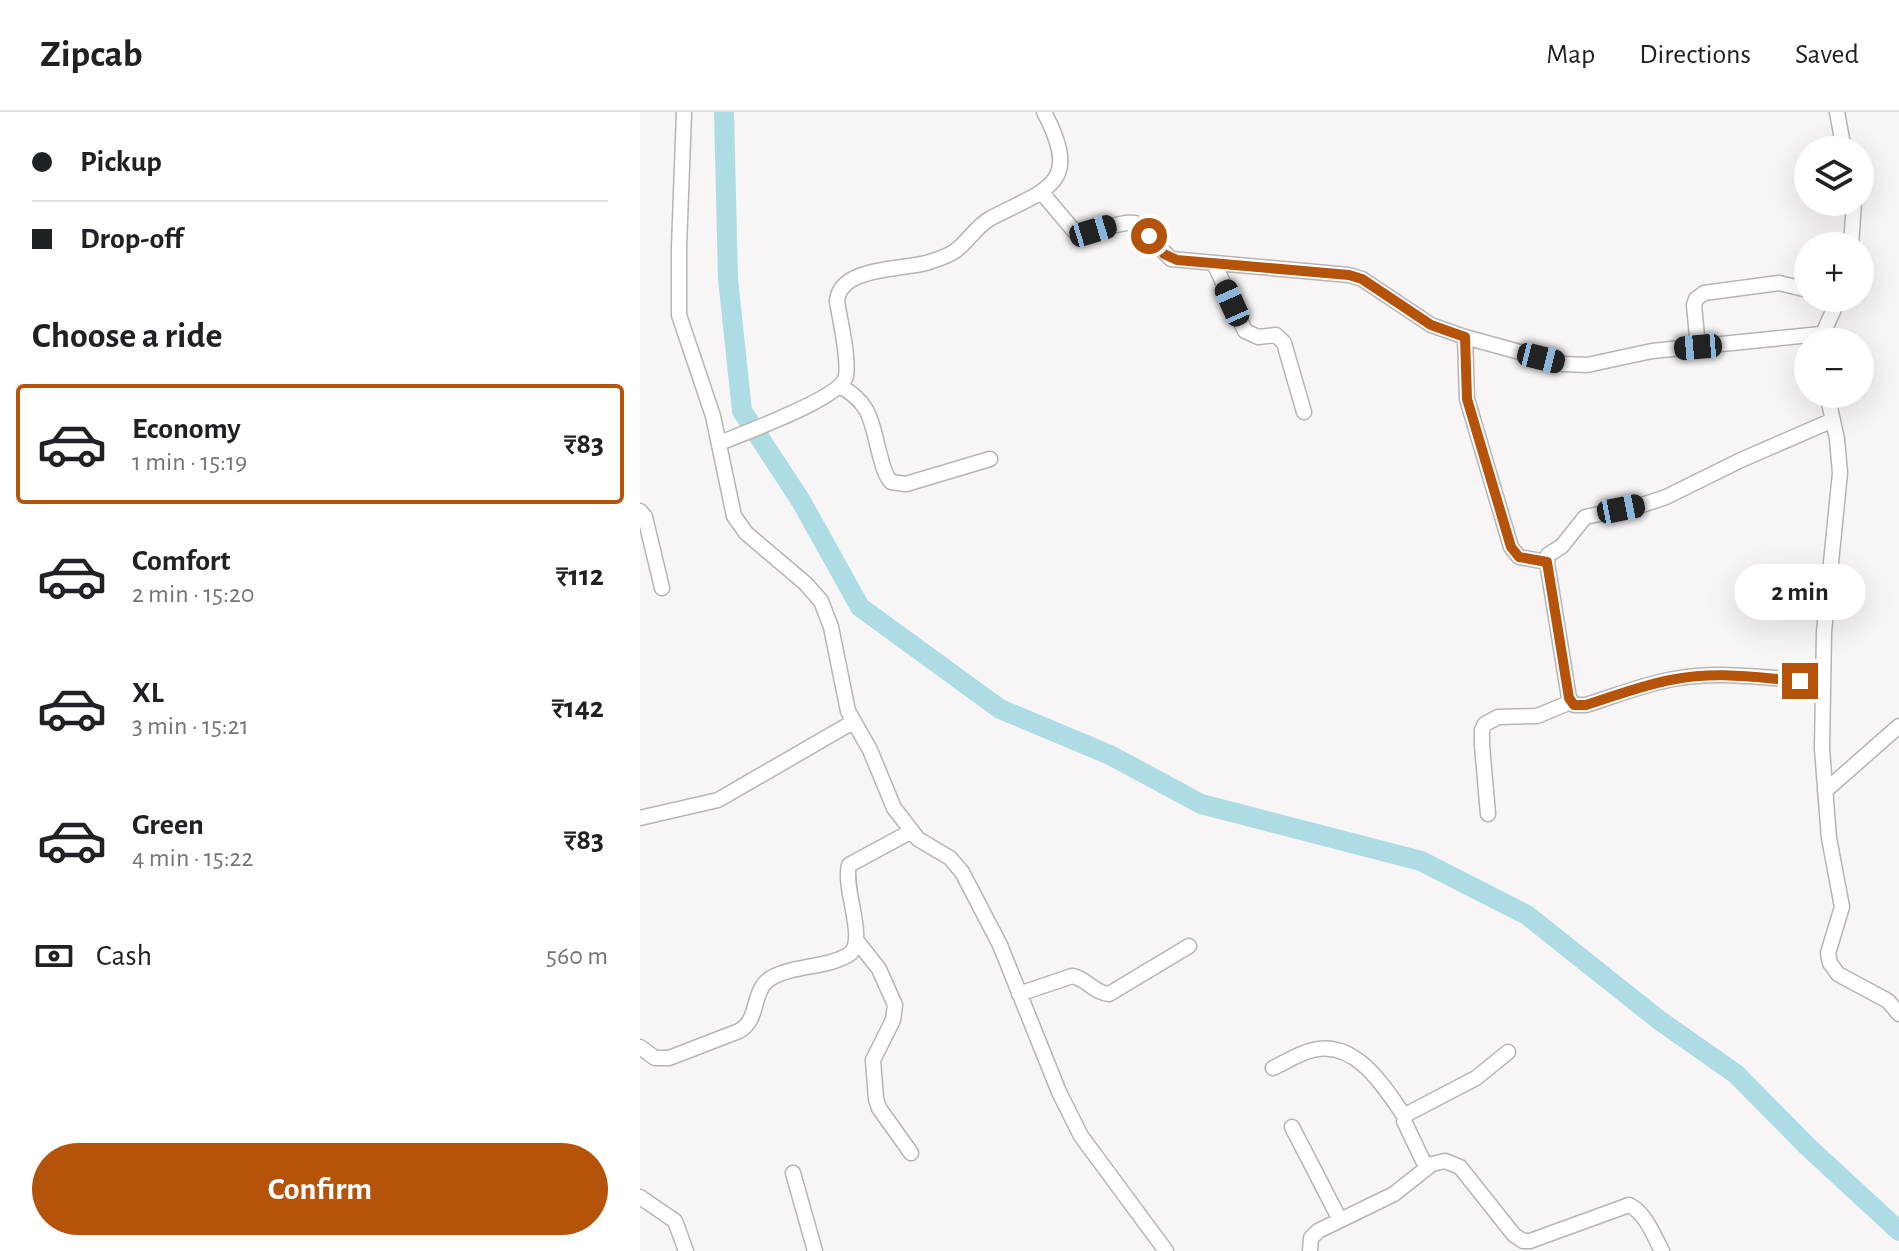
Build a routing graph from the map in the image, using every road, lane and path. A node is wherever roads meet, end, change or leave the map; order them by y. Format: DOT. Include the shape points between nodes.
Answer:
graph roads {
  1 [pos="684,112"];
  2 [pos="1044,112"];
  3 [pos="1837,112"];
  4 [pos="1841,136"];
  5 [pos="1042,193"];
  6 [pos="1214,263"];
  7 [pos="1794,287"];
  8 [pos="1465,337"];
  9 [pos="1794,340"];
  10 [pos="1698,347"];
  11 [pos="840,386"];
  12 [pos="1830,408"];
  13 [pos="1304,412"];
  14 [pos="1833,420"];
  15 [pos="720,443"];
  16 [pos="990,459"];
  17 [pos="640,511"];
  18 [pos="1547,562"];
  19 [pos="662,588"];
  20 [pos="1822,682"];
  21 [pos="1571,702"];
  22 [pos="853,722"];
  23 [pos="1899,726"];
  24 [pos="1825,791"];
  25 [pos="1488,814"];
  26 [pos="640,818"];
  27 [pos="910,832"];
  28 [pos="857,941"];
  29 [pos="1189,946"];
  30 [pos="1019,994"];
  31 [pos="1899,1014"];
  32 [pos="640,1047"];
  33 [pos="1508,1052"];
  34 [pos="1273,1068"];
  35 [pos="1405,1117"];
  36 [pos="1292,1127"];
  37 [pos="911,1153"];
  38 [pos="1426,1167"];
  39 [pos="793,1173"];
  40 [pos="640,1197"];
  41 [pos="1340,1220"];
  42 [pos="686,1251"];
  43 [pos="815,1251"];
  44 [pos="1166,1251"];
  45 [pos="1310,1251"];
  46 [pos="1662,1251"];
  1 -- 15 [label="street" via="679,315"];
  2 -- 5 [label="street" via="1056,134 1060,158 1057,178"];
  3 -- 4 [label="street"];
  5 -- 6 [label="street" via="1075,232 1135,223 1171,259"];
  5 -- 11 [label="street" via="982,223 946,256 858,275 840,287 846,375"];
  6 -- 8 [label="street" via="1349,275 1431,325"];
  6 -- 13 [label="street" via="1245,331 1258,337 1276,335 1284,343"];
  7 -- 10 [label="street" via="1779,283 1704,293 1694,305"];
  8 -- 10 [label="street" via="1564,364 1587,365"];
  8 -- 18 [label="street" via="1467,399 1511,547 1519,557"];
  9 -- 10 [label="street"];
  11 -- 15 [label="street"];
  11 -- 16 [label="street" via="858,396 866,409 891,482 906,484"];
  12 -- 14 [label="street"];
  14 -- 18 [label="street" via="1666,497 1585,517"];
  14 -- 20 [label="street" via="1840,473"];
  15 -- 22 [label="street" via="740,526 805,583 826,611"];
  17 -- 19 [label="street"];
  18 -- 21 [label="street"];
  20 -- 21 [label="street" via="1684,678 1586,705"];
  20 -- 24 [label="street"];
  21 -- 25 [label="street" via="1537,716 1498,717 1485,724"];
  22 -- 26 [label="street" via="718,800"];
  22 -- 27 [label="street"];
  23 -- 24 [label="street"];
  24 -- 31 [label="street" via="1842,902 1828,947 1830,963 1838,974 1888,1001"];
  27 -- 28 [label="street" via="849,865"];
  27 -- 30 [label="street" via="962,872"];
  28 -- 32 [label="street" via="847,957 767,981 744,1029 669,1058 655,1058"];
  28 -- 37 [label="street" via="879,969 895,1005 873,1060 876,1099"];
  29 -- 30 [label="street" via="1109,994 1072,976"];
  30 -- 44 [label="street" via="1081,1136"];
  33 -- 35 [label="street" via="1476,1078"];
  34 -- 35 [label="street" via="1314,1050 1336,1050 1371,1069"];
  35 -- 38 [label="street"];
  36 -- 41 [label="street"];
  38 -- 41 [label="street" via="1394,1194"];
  38 -- 46 [label="street" via="1439,1161 1460,1167 1523,1241 1629,1205"];
  39 -- 43 [label="street"];
  40 -- 42 [label="street" via="675,1221"];
  41 -- 45 [label="street" via="1313,1234"];
}
